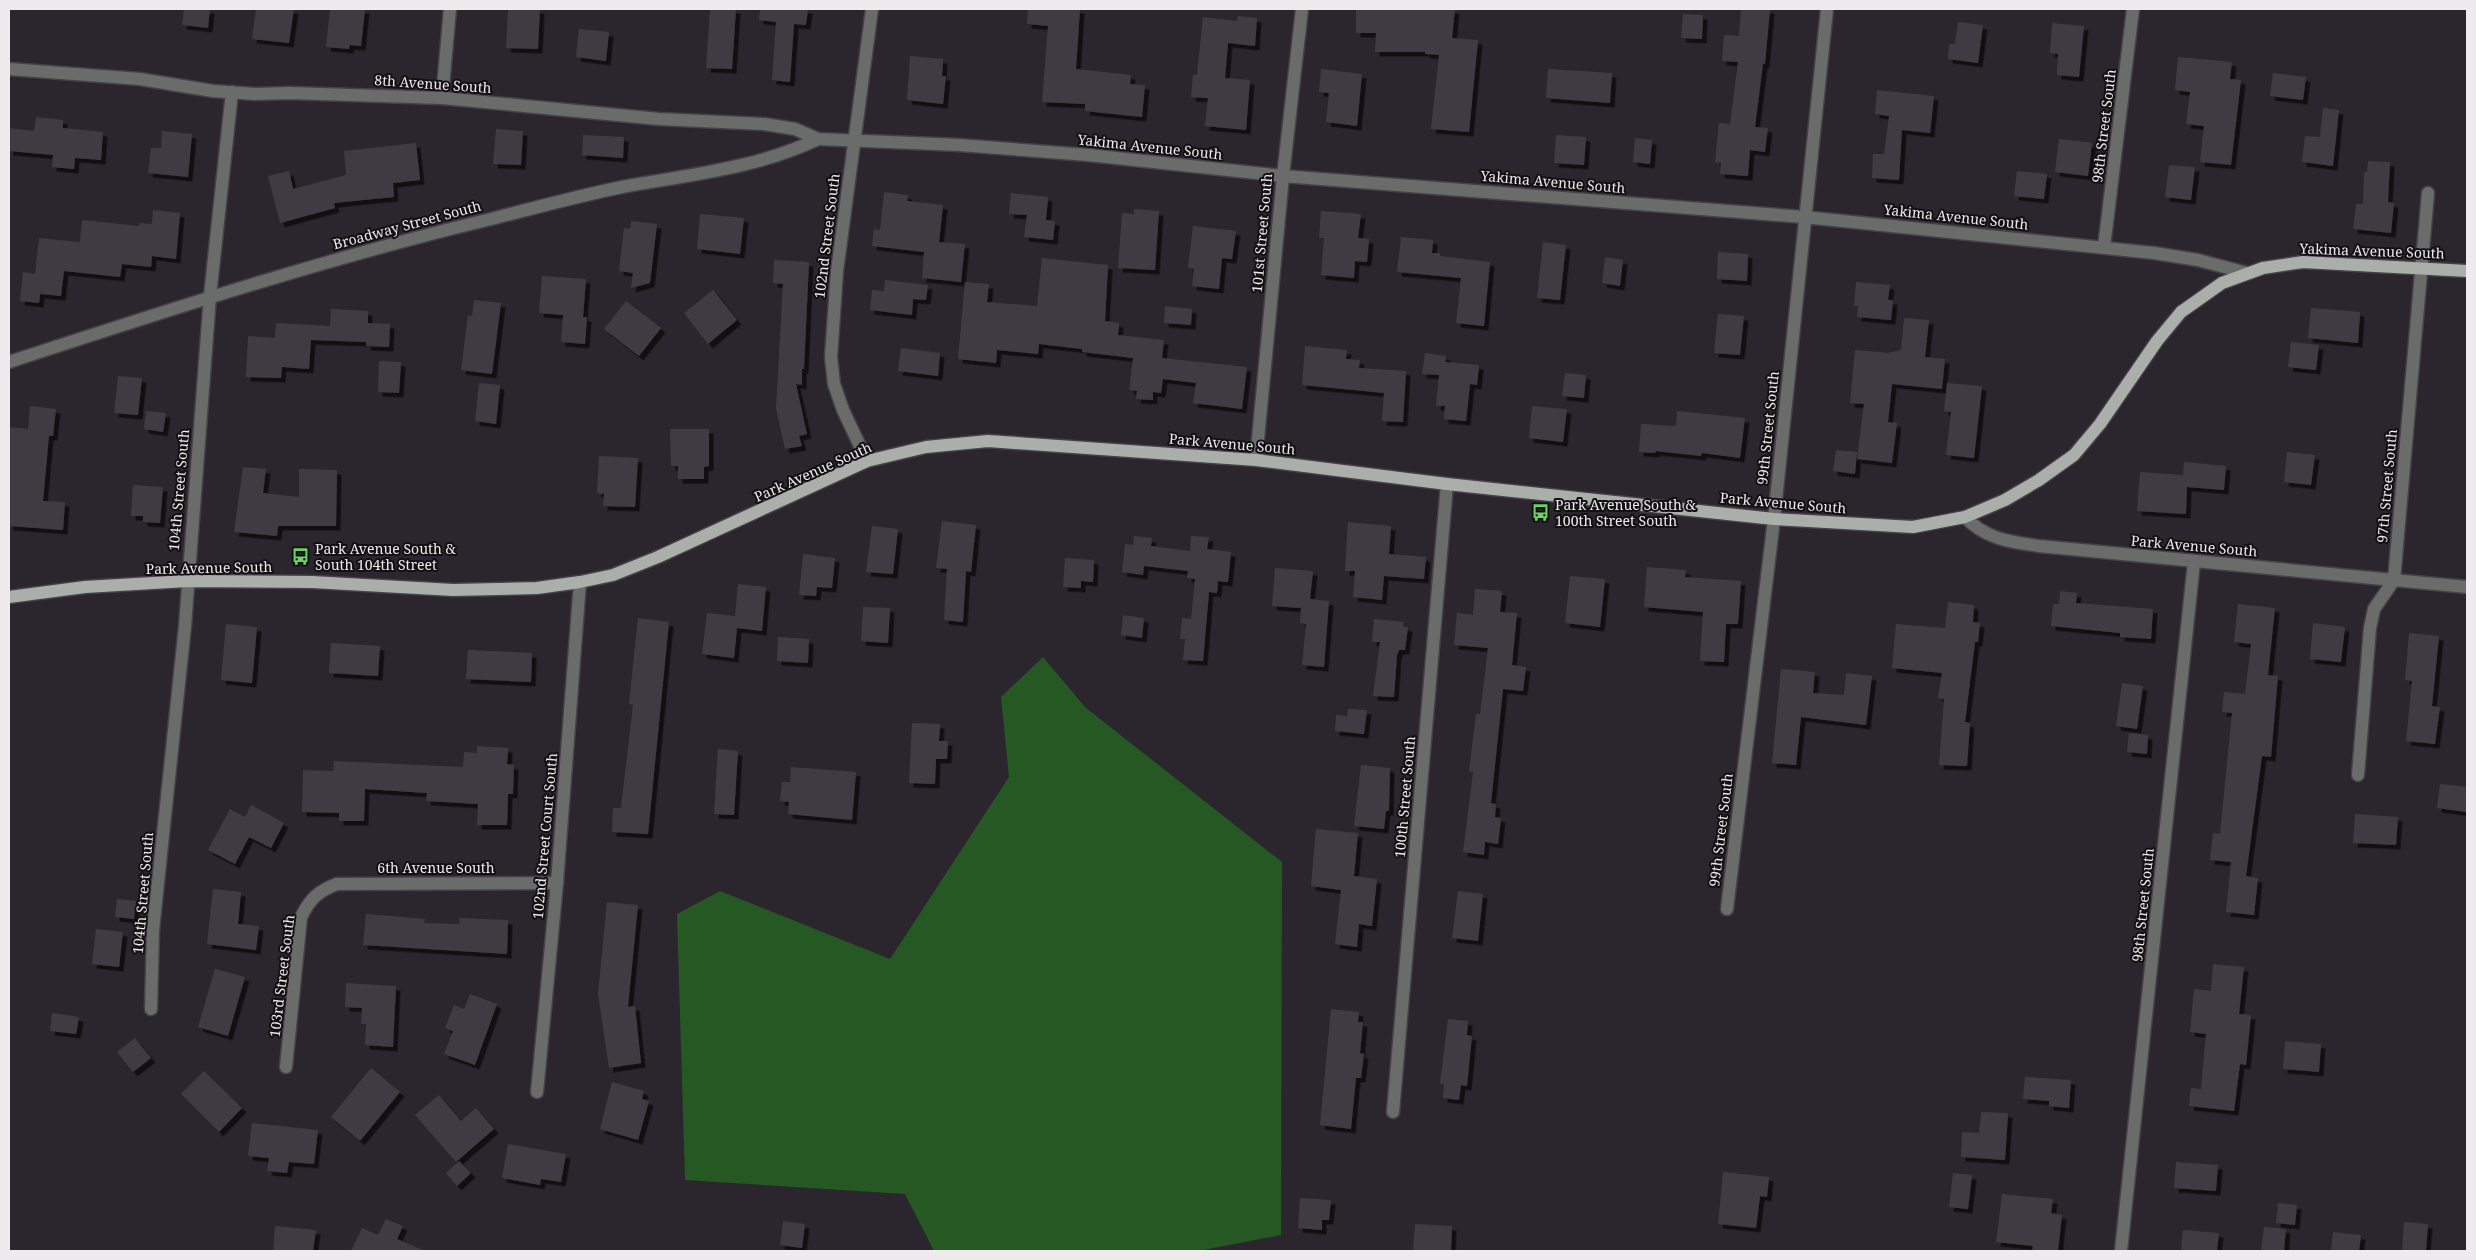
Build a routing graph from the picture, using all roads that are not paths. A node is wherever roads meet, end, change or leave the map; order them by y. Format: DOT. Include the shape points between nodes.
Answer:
graph roads {
  1 [pos="450,9"];
  2 [pos="872,9"];
  3 [pos="1302,9"];
  4 [pos="1827,9"];
  5 [pos="2133,9"];
  6 [pos="9,68"];
  7 [pos="232,92"];
  8 [pos="442,98"];
  9 [pos="818,139"];
  10 [pos="854,142"];
  11 [pos="1283,176"];
  12 [pos="2428,193"];
  13 [pos="1804,217"];
  14 [pos="2104,247"];
  15 [pos="2421,268"];
  16 [pos="2467,271"];
  17 [pos="2246,273"];
  18 [pos="210,296"];
  19 [pos="9,362"];
  20 [pos="1256,460"];
  21 [pos="867,461"];
  22 [pos="1446,484"];
  23 [pos="1965,517"];
  24 [pos="1774,519"];
  25 [pos="2194,562"];
  26 [pos="2394,580"];
  27 [pos="187,581"];
  28 [pos="580,582"];
  29 [pos="2467,587"];
  30 [pos="9,597"];
  31 [pos="2358,775"];
  32 [pos="557,883"];
  33 [pos="318,893"];
  34 [pos="1727,909"];
  35 [pos="151,1009"];
  36 [pos="286,1067"];
  37 [pos="537,1092"];
  38 [pos="1393,1112"];
  39 [pos="2121,1251"];
  1 -- 8 [label="street"];
  2 -- 10 [label="street, 102nd Street South"];
  3 -- 11 [label="street, 101st Street South"];
  4 -- 13 [label="street, 99th Street South"];
  5 -- 14 [label="street, 98th Street South"];
  6 -- 7 [label="street, 8th Avenue South" via="140,79"];
  7 -- 8 [label="street, 8th Avenue South"];
  7 -- 18 [label="street, 104th Street South"];
  8 -- 9 [label="street, 8th Avenue South" via="659,119 779,125"];
  9 -- 10 [label="street, 8th Avenue South"];
  9 -- 18 [label="street, Broadway Street South" via="743,165 616,189 413,237"];
  10 -- 11 [label="street, Yakima Avenue South" via="959,145 1088,155"];
  10 -- 21 [label="street, 102nd Street South" via="837,270 831,357 834,384 843,410"];
  11 -- 13 [label="street, Yakima Avenue South"];
  11 -- 20 [label="street, 101st Street South"];
  12 -- 15 [label="street, 97th Street South"];
  13 -- 14 [label="street, Yakima Avenue South"];
  13 -- 24 [label="street, 99th Street South"];
  14 -- 17 [label="street, Yakima Avenue South" via="2177,256"];
  15 -- 16 [label="main road, Yakima Avenue South"];
  15 -- 17 [label="main road, Yakima Avenue South" via="2302,262"];
  15 -- 26 [label="street, 97th Street South"];
  17 -- 23 [label="main road, Yakima Avenue South" via="2222,283 2182,312 2074,455 2005,500"];
  18 -- 19 [label="street, Broadway Street South"];
  18 -- 27 [label="street, 104th Street South"];
  20 -- 21 [label="main road, Park Avenue South" via="988,441 926,448"];
  20 -- 22 [label="main road, Park Avenue South"];
  21 -- 28 [label="main road, Park Avenue South" via="658,557 613,575"];
  22 -- 24 [label="main road, Park Avenue South"];
  22 -- 38 [label="street, 100th Street South"];
  23 -- 24 [label="main road, Park Avenue South" via="1913,527"];
  23 -- 25 [label="street, Park Avenue South" via="1975,528 2010,542"];
  24 -- 34 [label="street, 99th Street South"];
  25 -- 26 [label="street, Park Avenue South"];
  25 -- 39 [label="street, 98th Street South"];
  26 -- 29 [label="street, Park Avenue South"];
  26 -- 31 [label="street, 97th Street South" via="2374,609 2370,628"];
  27 -- 28 [label="main road, Park Avenue South" via="312,582 453,590 538,588"];
  27 -- 30 [label="main road, Park Avenue South" via="85,587"];
  27 -- 35 [label="street, 104th Street South" via="153,930"];
  28 -- 32 [label="street, 102nd Street Court South"];
  32 -- 33 [label="street, 6th Avenue South" via="337,884"];
  32 -- 37 [label="street, 102nd Street Court South"];
  33 -- 36 [label="street, 103rd Street South" via="301,917"];
}
